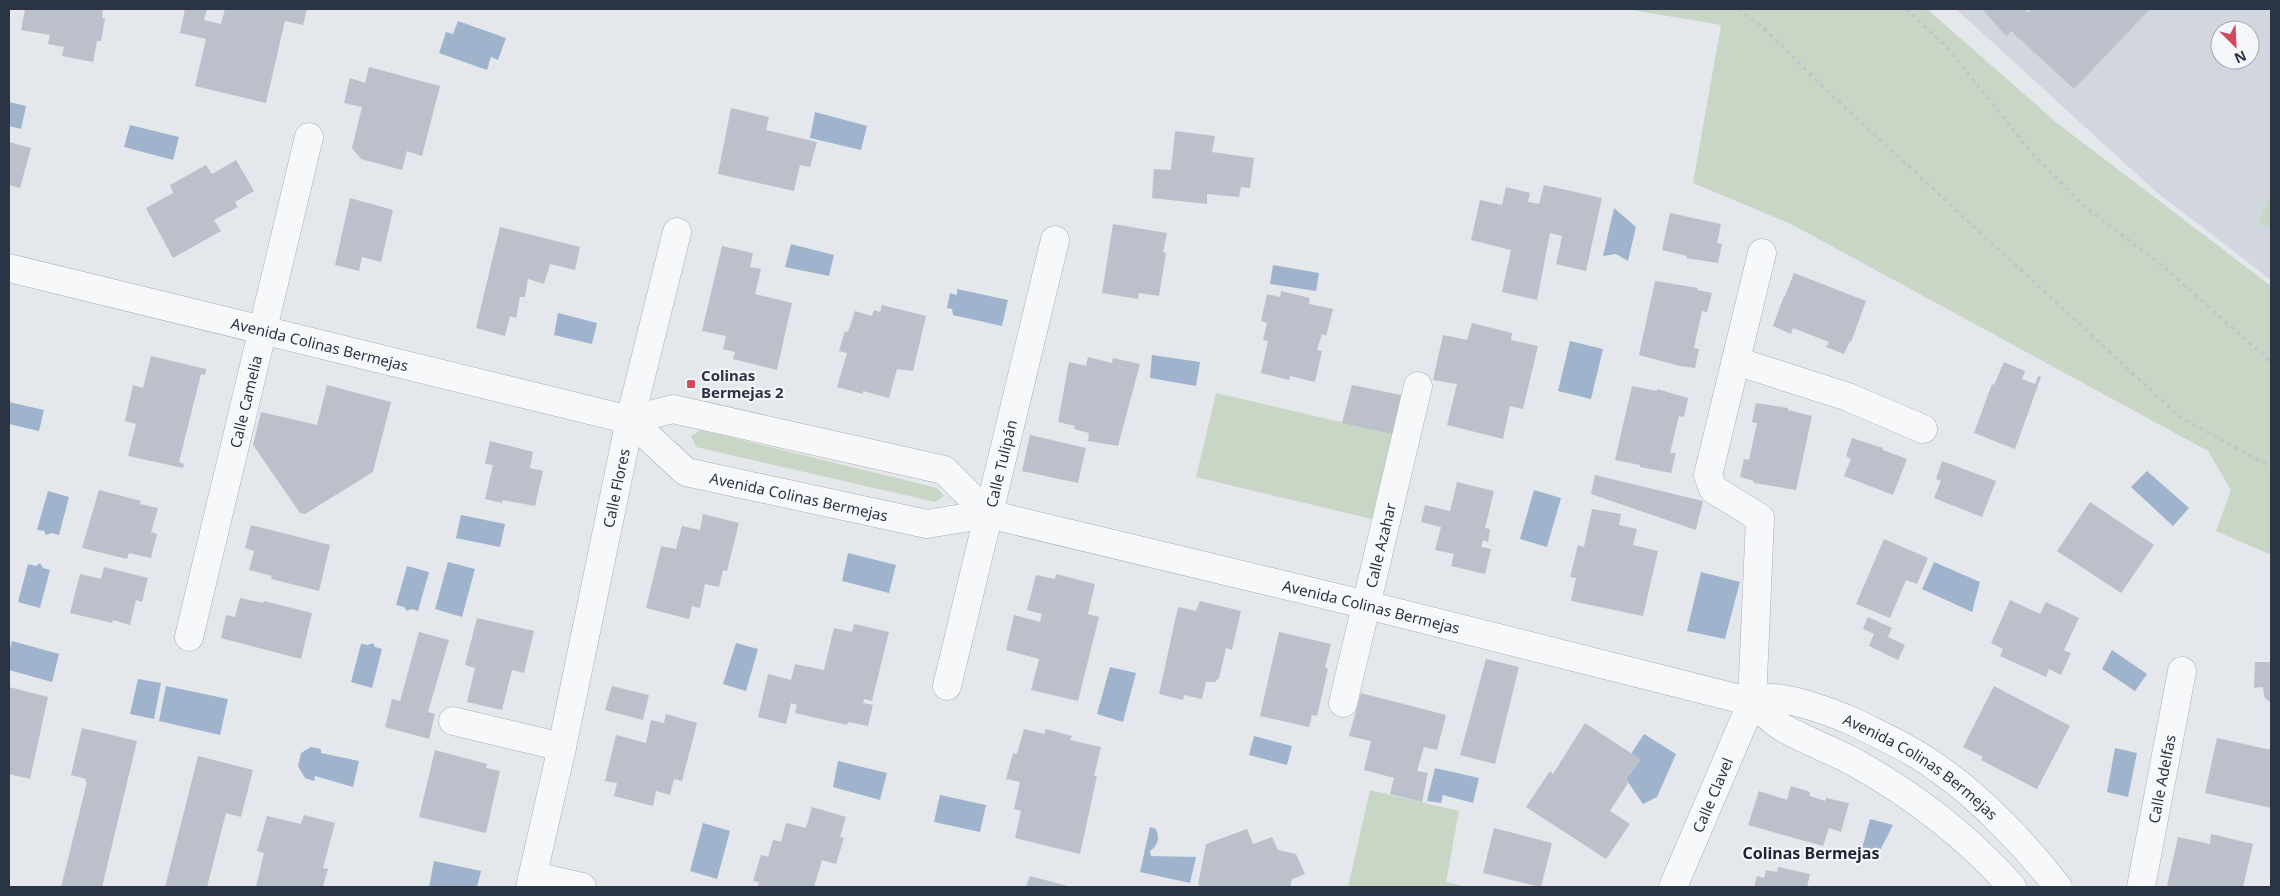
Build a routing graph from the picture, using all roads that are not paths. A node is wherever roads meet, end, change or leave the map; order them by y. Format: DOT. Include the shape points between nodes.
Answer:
graph roads {
  1 [pos="309,137"];
  2 [pos="677,232"];
  3 [pos="1055,240"];
  4 [pos="1762,253"];
  5 [pos="9,268"];
  6 [pos="262,331"];
  7 [pos="1736,361"];
  8 [pos="1418,386"];
  9 [pos="630,420"];
  10 [pos="1923,429"];
  11 [pos="988,514"];
  12 [pos="1367,605"];
  13 [pos="189,637"];
  14 [pos="2182,671"];
  15 [pos="947,686"];
  16 [pos="1752,702"];
  17 [pos="1343,703"];
  18 [pos="452,720"];
  19 [pos="562,747"];
  20 [pos="531,882"];
  21 [pos="582,887"];
  22 [pos="1673,887"];
  23 [pos="2012,887"];
  24 [pos="2058,887"];
  25 [pos="2141,887"];
  1 -- 6 [label="street, Calle Camelia"];
  2 -- 9 [label="street, Calle Flores"];
  3 -- 11 [label="street, Calle Tulipán"];
  4 -- 7 [label="street"];
  5 -- 6 [label="street, Avenida Colinas Bermejas"];
  6 -- 9 [label="street, Avenida Colinas Bermejas"];
  6 -- 13 [label="street, Calle Camelia"];
  7 -- 10 [label="street" via="1848,397"];
  7 -- 16 [label="street" via="1708,475 1713,489 1760,518"];
  8 -- 12 [label="street, Calle Azahar"];
  9 -- 11 [label="street, Avenida Colinas Bermejas" via="673,409 944,470"];
  9 -- 11 [label="street, Avenida Colinas Bermejas" via="686,472 927,524"];
  9 -- 19 [label="street, Calle Flores"];
  11 -- 12 [label="street, Avenida Colinas Bermejas"];
  11 -- 15 [label="street, Calle Tulipán"];
  12 -- 16 [label="street, Avenida Colinas Bermejas"];
  12 -- 17 [label="street, Calle Azahar"];
  14 -- 25 [label="street, Calle Adelfas"];
  16 -- 22 [label="street, Calle Clavel"];
  16 -- 23 [label="street, Avenida Colinas Bermejas" via="1783,728 1853,762 1907,795 1950,826"];
  16 -- 24 [label="street, Avenida Colinas Bermejas" via="1771,698 1812,706 1843,717 1905,748 1941,770 1977,800"];
  18 -- 19 [label="street"];
  19 -- 20 [label="street, Calle Flores"];
  20 -- 21 [label="street, Calle Flores"];
}
